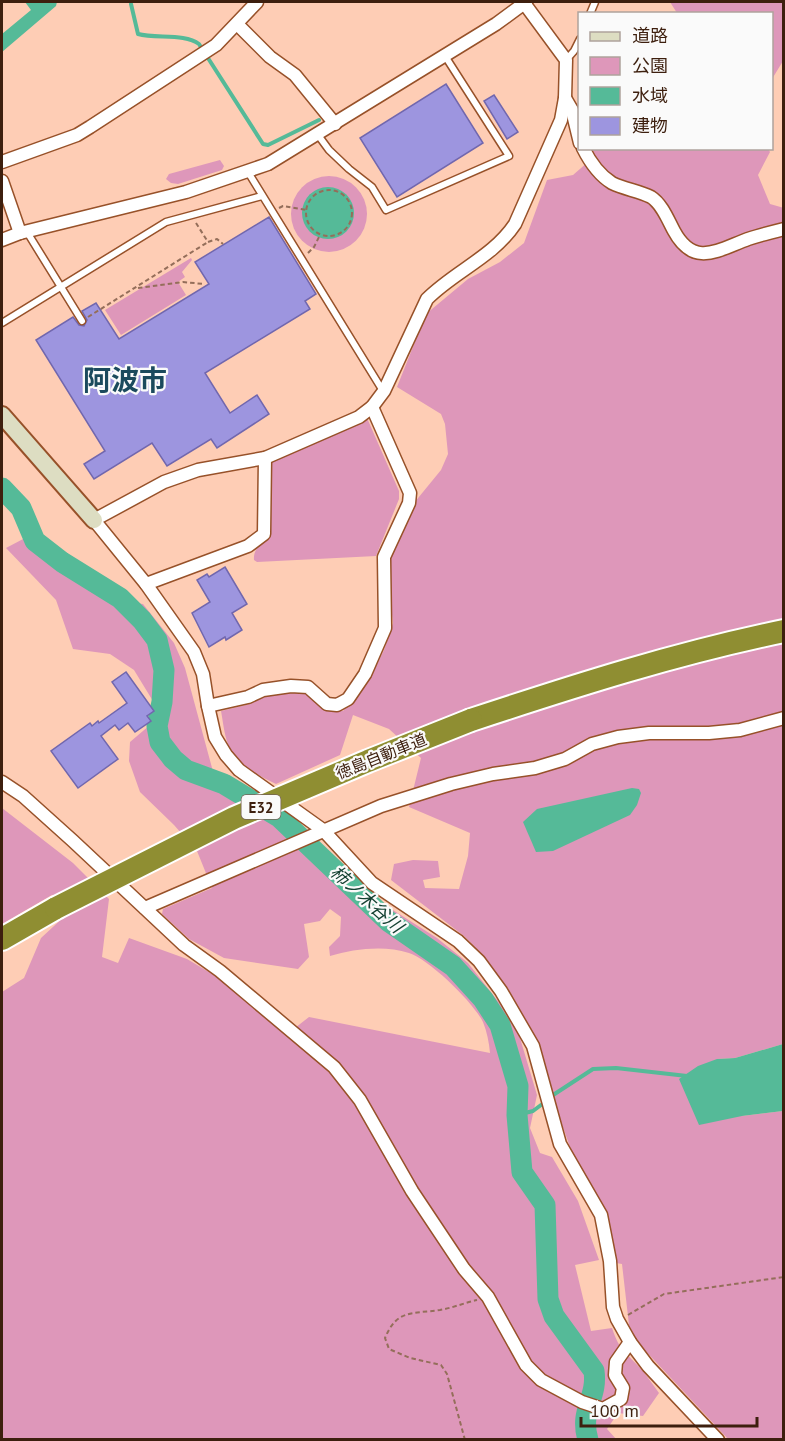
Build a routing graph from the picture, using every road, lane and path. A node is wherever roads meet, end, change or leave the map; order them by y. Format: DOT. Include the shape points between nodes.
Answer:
graph roads {
  1 [pos="257,2"];
  2 [pos="525,2"];
  3 [pos="237,24"];
  4 [pos="578,41"];
  5 [pos="445,56"];
  6 [pos="566,60"];
  7 [pos="565,98"];
  8 [pos="335,124"];
  9 [pos="318,135"];
  10 [pos="578,138"];
  11 [pos="584,150"];
  12 [pos="2,162"];
  13 [pos="248,172"];
  14 [pos="2,181"];
  15 [pos="262,196"];
  16 [pos="306,210"];
  17 [pos="272,213"];
  18 [pos="192,215"];
  19 [pos="783,229"];
  20 [pos="23,232"];
  21 [pos="320,235"];
  22 [pos="2,240"];
  23 [pos="208,242"];
  24 [pos="223,244"];
  25 [pos="315,247"];
  26 [pos="204,284"];
  27 [pos="61,286"];
  28 [pos="136,288"];
  29 [pos="82,321"];
  30 [pos="2,322"];
  31 [pos="384,391"];
  32 [pos="372,407"];
  33 [pos="2,415"];
  34 [pos="266,458"];
  35 [pos="94,520"];
  36 [pos="146,584"];
  37 [pos="783,632"];
  38 [pos="208,706"];
  39 [pos="783,718"];
  40 [pos="2,782"];
  41 [pos="323,830"];
  42 [pos="145,908"];
  43 [pos="2,939"];
  44 [pos="783,1277"];
  45 [pos="488,1297"];
  46 [pos="617,1319"];
  47 [pos="630,1342"];
  48 [pos="465,1440"];
  49 [pos="718,1440"];
  1 -- 3 [label="street"];
  2 -- 5 [label="street"];
  2 -- 6 [label="street"];
  3 -- 8 [label="street" via="295,75"];
  3 -- 12 [label="street" via="204,53 77,135"];
  4 -- 6 [label="lane"];
  5 -- 8 [label="street"];
  5 -- 9 [label="lane" via="509,156 386,210 372,187 349,170"];
  6 -- 7 [label="street"];
  7 -- 10 [label="street"];
  7 -- 31 [label="street" via="561,120 515,224 491,251 427,299"];
  8 -- 9 [label="street"];
  9 -- 13 [label="street"];
  11 -- 19 [label="street" via="593,166 611,182 653,198 690,251 717,252"];
  13 -- 15 [label="lane"];
  13 -- 20 [label="street" via="186,192"];
  14 -- 20 [label="street"];
  15 -- 17 [label="lane"];
  15 -- 18 [label="lane"];
  16 -- 17 [label="path" via="283,206"];
  16 -- 21 [label="path" via="310,228"];
  16 -- 21 [label="path" via="309,200 320,191 336,191 349,201 352,217 344,231 330,237"];
  17 -- 31 [label="lane"];
  18 -- 23 [label="path"];
  18 -- 27 [label="lane" via="166,222"];
  20 -- 22 [label="street"];
  20 -- 27 [label="lane"];
  21 -- 25 [label="path"];
  23 -- 24 [label="path" via="217,239"];
  23 -- 28 [label="path"];
  26 -- 28 [label="path" via="183,282"];
  27 -- 29 [label="lane"];
  27 -- 30 [label="lane"];
  28 -- 29 [label="path"];
  31 -- 32 [label="street"];
  32 -- 34 [label="street" via="359,417"];
  32 -- 38 [label="street" via="410,493 384,557 385,628 365,674 348,699 337,705 327,704 308,687 291,686"];
  33 -- 35 [label="street"];
  34 -- 35 [label="street" via="198,470 164,482"];
  34 -- 36 [label="street" via="264,534 248,546"];
  35 -- 36 [label="street"];
  36 -- 38 [label="street" via="194,652 203,674"];
  37 -- 43 [label="highway, 徳島自動車道 / E32, bridge" via="667,659 471,720 234,819"];
  38 -- 41 [label="street" via="215,737 239,770"];
  39 -- 41 [label="street" via="740,730 618,737 535,768 493,774 401,799"];
  40 -- 42 [label="street" via="23,796"];
  41 -- 42 [label="street"];
  41 -- 46 [label="street" via="372,883 458,941 501,991 532,1046 560,1144 601,1215"];
  42 -- 45 [label="street" via="184,945 334,1067 360,1100 451,1250"];
  44 -- 46 [label="path" via="664,1294"];
  45 -- 47 [label="street" via="526,1365 541,1380 603,1409 621,1399 616,1362"];
  45 -- 48 [label="path" via="408,1313 391,1323 385,1338 390,1349 441,1365"];
  46 -- 47 [label="street"];
  47 -- 49 [label="street"];
}
